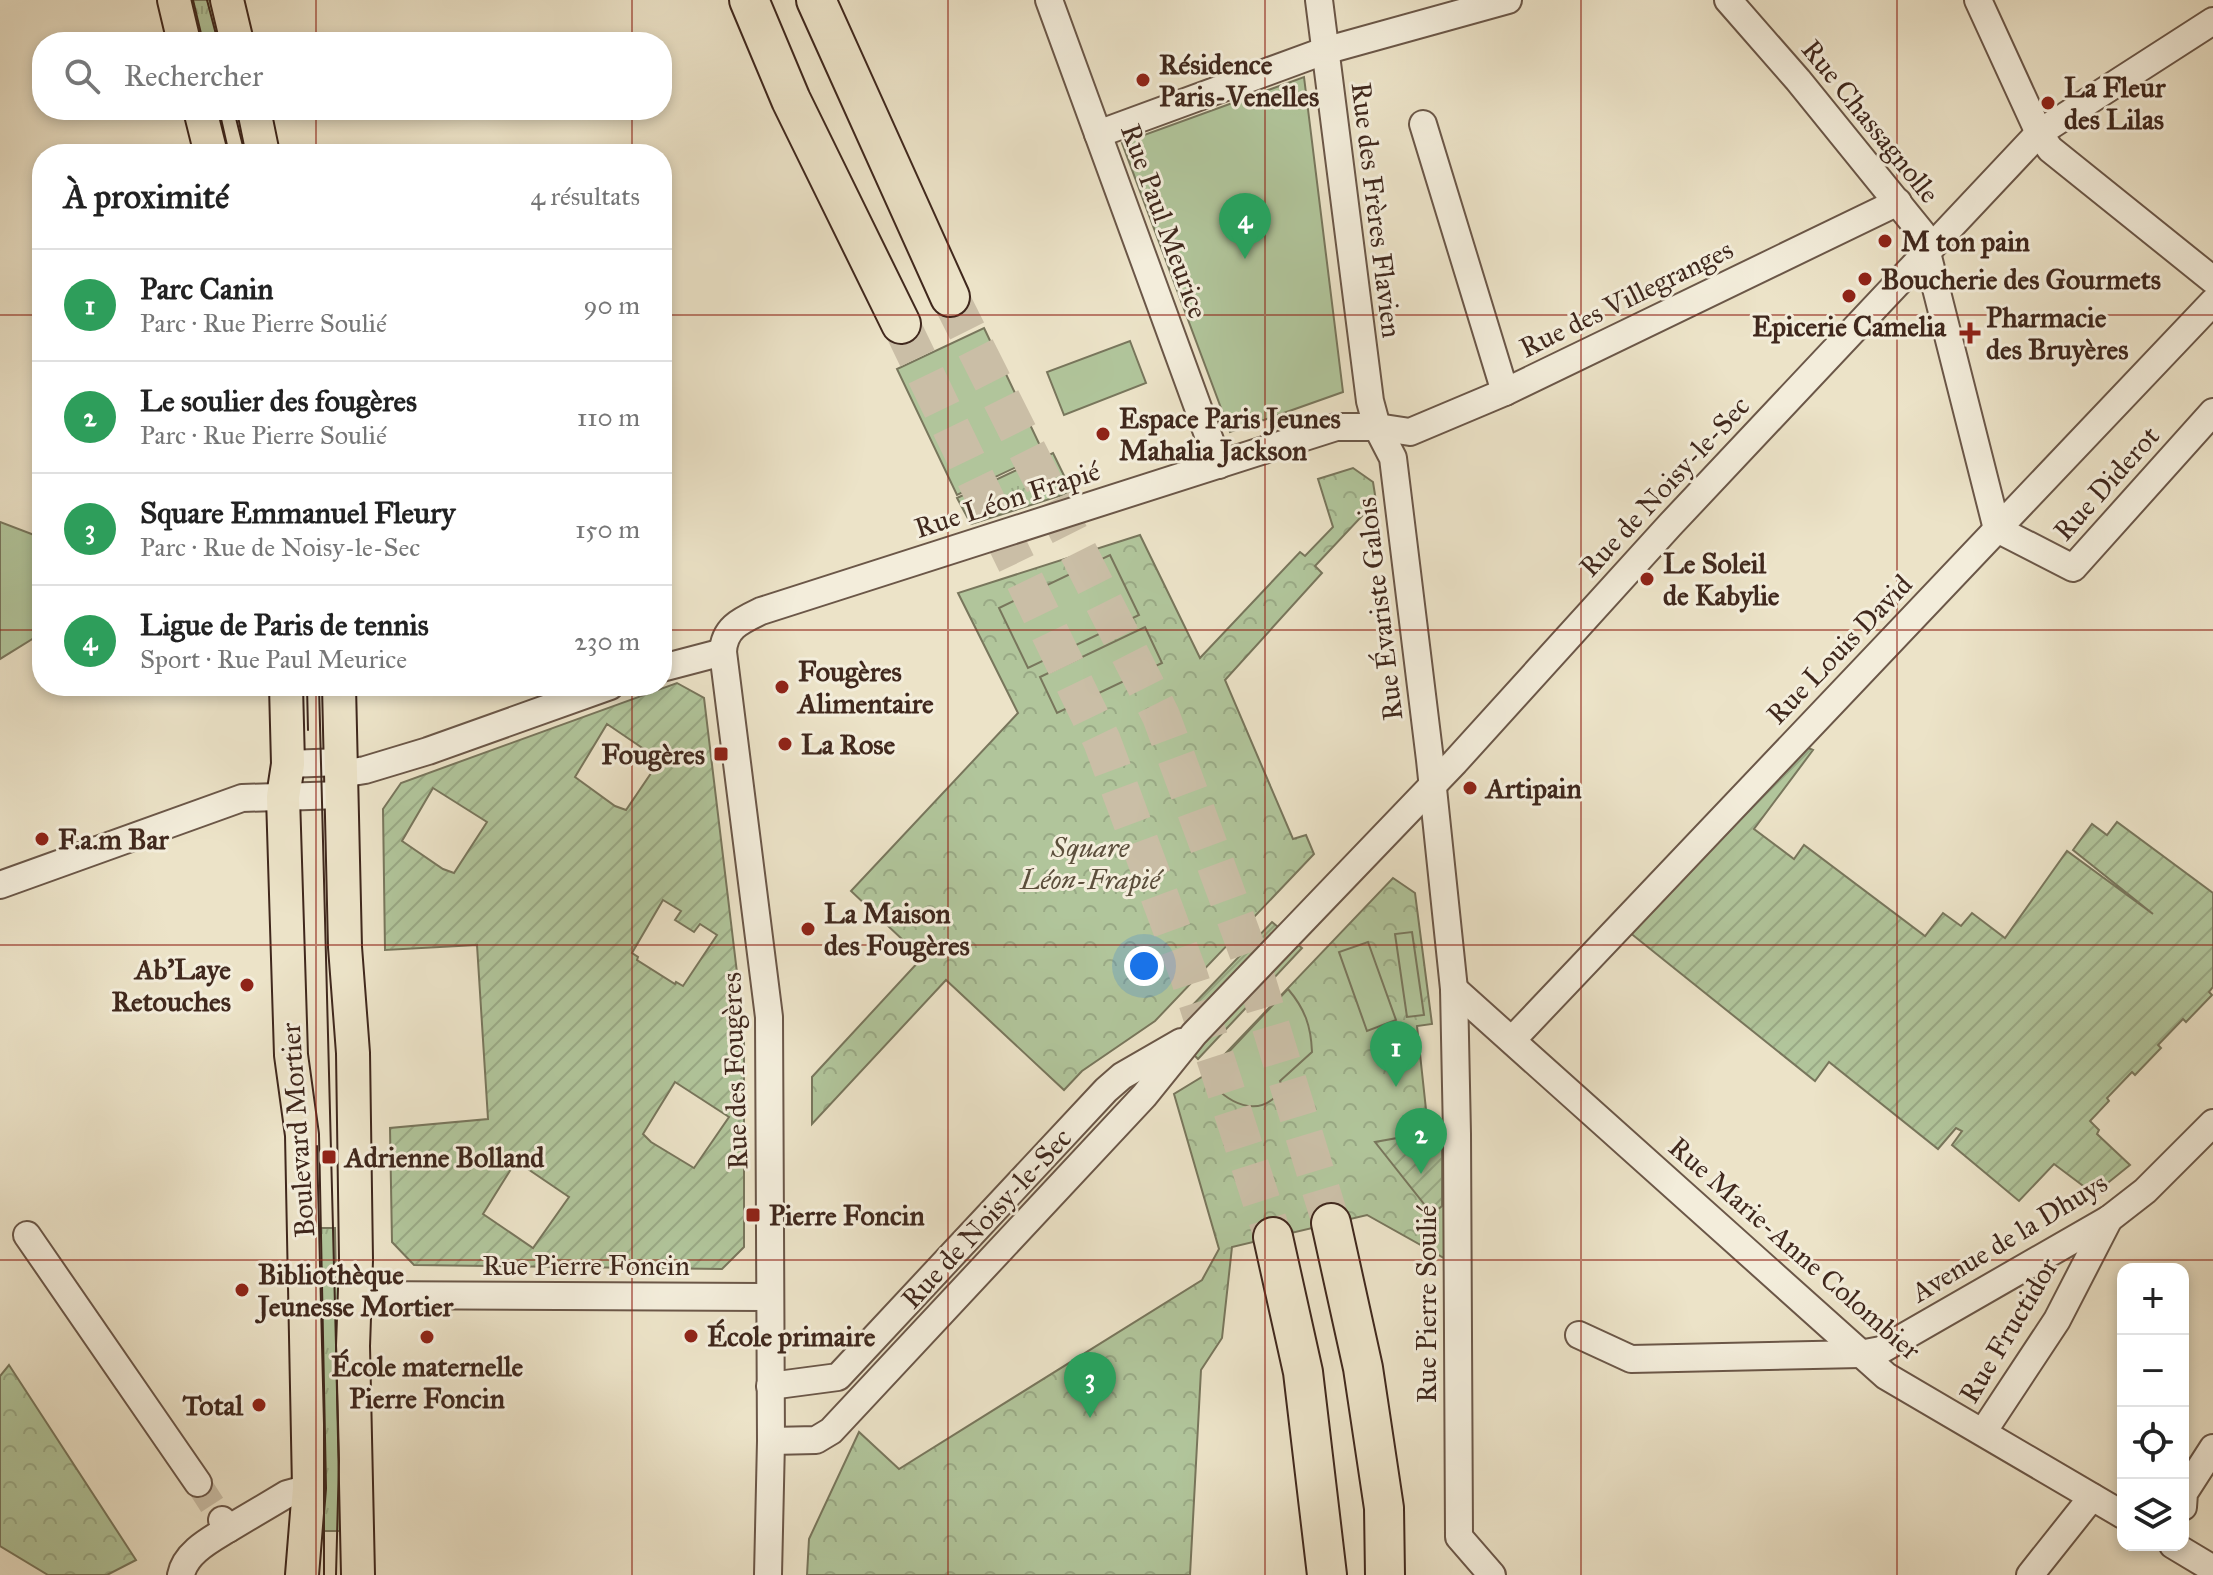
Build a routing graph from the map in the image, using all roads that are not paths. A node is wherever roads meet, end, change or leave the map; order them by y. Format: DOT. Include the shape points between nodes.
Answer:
graph roads {
  1 [pos="174,0"];
  2 [pos="227,0"];
  3 [pos="749,0"];
  4 [pos="816,0"];
  5 [pos="1049,0"];
  6 [pos="1319,0"];
  7 [pos="1508,0"];
  8 [pos="1728,0"];
  9 [pos="1978,0"];
  10 [pos="2213,21"];
  11 [pos="182,32"];
  12 [pos="235,32"];
  13 [pos="1324,51"];
  14 [pos="202,120"];
  15 [pos="256,120"];
  16 [pos="1423,124"];
  17 [pos="2039,133"];
  18 [pos="1098,134"];
  19 [pos="208,144"];
  20 [pos="261,144"];
  21 [pos="1898,202"];
  22 [pos="1928,250"];
  23 [pos="2213,280"];
  24 [pos="950,297"];
  25 [pos="2213,302"];
  26 [pos="901,324"];
  27 [pos="1505,392"];
  28 [pos="2213,412"];
  29 [pos="1377,427"];
  30 [pos="1219,465"];
  31 [pos="1997,529"];
  32 [pos="723,652"];
  33 [pos="672,665"];
  34 [pos="286,696"];
  35 [pos="339,696"];
  36 [pos="582,696"];
  37 [pos="288,764"];
  38 [pos="341,777"];
  39 [pos="1432,786"];
  40 [pos="283,797"];
  41 [pos="0,885"];
  42 [pos="1454,989"];
  43 [pos="1194,1034"];
  44 [pos="1512,1040"];
  45 [pos="2213,1123"];
  46 [pos="2109,1219"];
  47 [pos="1331,1223"];
  48 [pos="27,1235"];
  49 [pos="1273,1237"];
  50 [pos="354,1295"];
  51 [pos="769,1297"];
  52 [pos="1579,1335"];
  53 [pos="1860,1354"];
  54 [pos="770,1386"];
  55 [pos="1983,1432"];
  56 [pos="771,1441"];
  57 [pos="2213,1448"];
  58 [pos="198,1483"];
  59 [pos="2189,1485"];
  60 [pos="309,1488"];
  61 [pos="2092,1497"];
  62 [pos="2117,1512"];
  63 [pos="2186,1551"];
  64 [pos="2213,1569"];
  65 [pos="1489,1574"];
  66 [pos="181,1575"];
  67 [pos="302,1575"];
  68 [pos="358,1575"];
  69 [pos="768,1575"];
  70 [pos="1327,1575"];
  71 [pos="1385,1575"];
  72 [pos="2030,1575"];
  1 -- 11 [label="main road"];
  2 -- 12 [label="main road"];
  3 -- 26 [label="highway" via="791,100"];
  4 -- 24 [label="highway"];
  5 -- 18 [label="street, Rue Paul Meurice"];
  6 -- 13 [label="street, Rue des Frères Flavien"];
  7 -- 13 [label="street"];
  8 -- 21 [label="street, Rue Chassagnolle"];
  9 -- 17 [label="street"];
  10 -- 17 [label="street, Rue de Noisy-le-Sec"];
  13 -- 18 [label="street"];
  13 -- 29 [label="street, Rue des Frères Flavien"];
  14 -- 19 [label="main road"];
  15 -- 20 [label="main road"];
  16 -- 27 [label="street"];
  17 -- 22 [label="street, Rue de Noisy-le-Sec"];
  17 -- 23 [label="street" via="2050,149"];
  18 -- 30 [label="street, Rue Paul Meurice"];
  21 -- 22 [label="street, Rue Chassagnolle"];
  21 -- 27 [label="street, Rue des Villegranges"];
  22 -- 31 [label="street, Rue Chassagnolle"];
  22 -- 39 [label="street, Rue de Noisy-le-Sec"];
  25 -- 31 [label="street, Rue Louis David"];
  27 -- 29 [label="street, Rue des Villegranges" via="1410,432"];
  28 -- 31 [label="street, Rue Diderot" via="2073,568"];
  29 -- 30 [label="street, Rue Léon Frapié" via="1336,427"];
  29 -- 39 [label="street, Rue Évariste Galois" via="1393,458"];
  30 -- 32 [label="street, Rue Léon Frapié" via="761,611 734,625"];
  31 -- 44 [label="street, Rue Louis David"];
  32 -- 33 [label="street"];
  32 -- 51 [label="street, Rue des Fougères" via="769,1017"];
  34 -- 37 [label="main road, Boulevard Mortier"];
  35 -- 38 [label="main road, Boulevard Mortier"];
  36 -- 38 [label="street"];
  37 -- 38 [label="street"];
  37 -- 40 [label="main road, Boulevard Mortier"];
  38 -- 40 [label="street"];
  38 -- 50 [label="main road, Boulevard Mortier" via="353,1053"];
  39 -- 42 [label="street, Rue Pierre Soulié"];
  39 -- 43 [label="street, Rue de Noisy-le-Sec"];
  40 -- 41 [label="street" via="242,798"];
  40 -- 60 [label="main road, Boulevard Mortier" via="291,1055 302,1135"];
  42 -- 44 [label="street, Rue Marie-Anne Colombier"];
  42 -- 65 [label="street, Rue Pierre Soulié" via="1459,1537"];
  43 -- 54 [label="street, Rue de Noisy-le-Sec" via="1106,1090 838,1377"];
  43 -- 56 [label="street, Rue de Noisy-le-Sec" via="1144,1096 831,1431 816,1440"];
  44 -- 53 [label="street, Rue Marie-Anne Colombier"];
  45 -- 46 [label="street, Avenue de la Dhuys"];
  46 -- 53 [label="street, Avenue de la Dhuys" via="1881,1350"];
  46 -- 55 [label="street, Rue Fructidor" via="2057,1320"];
  47 -- 71 [label="highway" via="1363,1368 1384,1508"];
  48 -- 58 [label="street"];
  49 -- 70 [label="highway" via="1303,1372"];
  50 -- 51 [label="street, Rue Pierre Foncin"];
  50 -- 68 [label="main road, Boulevard Mortier"];
  51 -- 54 [label="street, Rue des Fougères"];
  52 -- 53 [label="street, Avenue de la Dhuys" via="1631,1359"];
  53 -- 55 [label="street, Rue Marie-Anne Colombier" via="1886,1376"];
  54 -- 56 [label="street, Rue des Fougères"];
  55 -- 61 [label="street, Rue Marie-Anne Colombier"];
  56 -- 69 [label="street, Rue des Fougères"];
  57 -- 59 [label="street"];
  60 -- 66 [label="street" via="225,1524 198,1548"];
  60 -- 67 [label="main road, Boulevard Mortier"];
  61 -- 62 [label="street, Rue Marie-Anne Colombier"];
  61 -- 72 [label="street"];
  63 -- 64 [label="street"];
}
